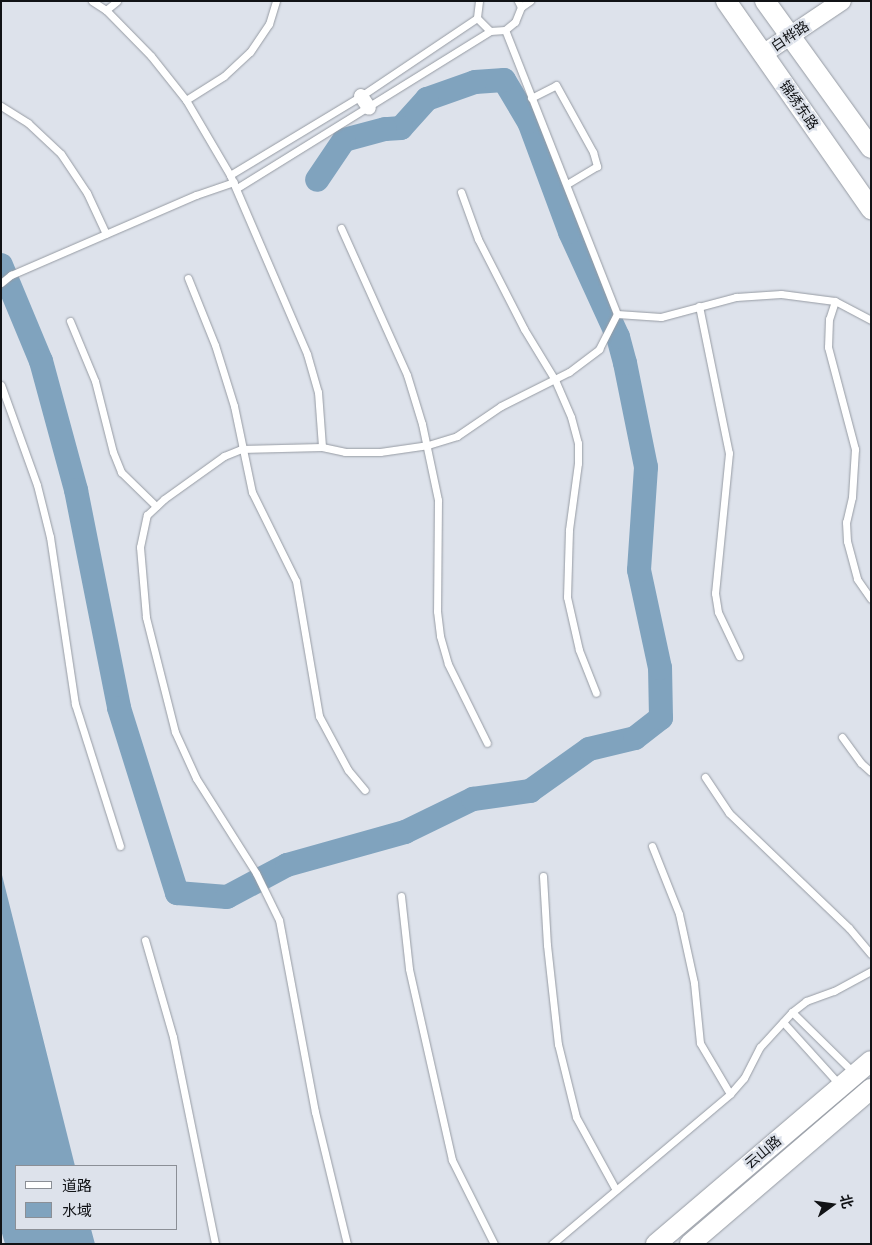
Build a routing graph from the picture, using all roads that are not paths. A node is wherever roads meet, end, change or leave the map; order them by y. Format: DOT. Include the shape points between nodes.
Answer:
graph roads {
  1 [pos="92,1"];
  2 [pos="117,1"];
  3 [pos="276,1"];
  4 [pos="479,1"];
  5 [pos="530,1"];
  6 [pos="726,1"];
  7 [pos="765,1"];
  8 [pos="842,1"];
  9 [pos="520,4"];
  10 [pos="106,10"];
  11 [pos="477,18"];
  12 [pos="505,30"];
  13 [pos="490,31"];
  14 [pos="791,36"];
  15 [pos="763,54"];
  16 [pos="530,98"];
  17 [pos="186,100"];
  18 [pos="365,102"];
  19 [pos="1,106"];
  20 [pos="871,148"];
  21 [pos="230,174"];
  22 [pos="567,184"];
  23 [pos="235,185"];
  24 [pos="461,192"];
  25 [pos="871,209"];
  26 [pos="341,228"];
  27 [pos="106,234"];
  28 [pos="188,278"];
  29 [pos="1,283"];
  30 [pos="835,301"];
  31 [pos="699,306"];
  32 [pos="615,318"];
  33 [pos="871,320"];
  34 [pos="70,322"];
  35 [pos="555,380"];
  36 [pos="1,385"];
  37 [pos="428,445"];
  38 [pos="322,447"];
  39 [pos="241,449"];
  40 [pos="156,506"];
  41 [pos="871,599"];
  42 [pos="739,656"];
  43 [pos="596,693"];
  44 [pos="842,737"];
  45 [pos="487,743"];
  46 [pos="871,772"];
  47 [pos="705,777"];
  48 [pos="365,790"];
  49 [pos="120,846"];
  50 [pos="652,846"];
  51 [pos="543,876"];
  52 [pos="401,896"];
  53 [pos="145,940"];
  54 [pos="871,954"];
  55 [pos="871,970"];
  56 [pos="792,1012"];
  57 [pos="783,1022"];
  58 [pos="871,1060"];
  59 [pos="848,1080"];
  60 [pos="871,1089"];
  61 [pos="730,1094"];
  62 [pos="616,1190"];
  63 [pos="215,1244"];
  64 [pos="347,1244"];
  65 [pos="494,1244"];
  66 [pos="552,1244"];
  67 [pos="656,1244"];
  68 [pos="690,1244"];
  1 -- 10 [label="lane"];
  2 -- 10 [label="lane"];
  3 -- 17 [label="lane" via="268,24 250,52 224,76"];
  4 -- 11 [label="lane"];
  5 -- 9 [label="lane"];
  6 -- 15 [label="main road, 锦绣东路"];
  7 -- 14 [label="main road"];
  8 -- 14 [label="street, 白桦路"];
  9 -- 12 [label="lane" via="515,22"];
  10 -- 17 [label="lane" via="152,56"];
  11 -- 13 [label="lane"];
  11 -- 18 [label="lane"];
  12 -- 13 [label="lane"];
  12 -- 16 [label="lane"];
  13 -- 18 [label="lane"];
  14 -- 15 [label="street, 白桦路"];
  14 -- 20 [label="main road"];
  15 -- 25 [label="main road, 锦绣东路"];
  16 -- 22 [label="lane"];
  16 -- 22 [label="lane" via="556,85 593,152 597,166"];
  17 -- 21 [label="lane"];
  18 -- 21 [label="lane"];
  18 -- 23 [label="lane"];
  19 -- 27 [label="lane" via="28,123 61,154 87,193"];
  21 -- 23 [label="lane"];
  22 -- 32 [label="lane"];
  23 -- 27 [label="lane"];
  23 -- 38 [label="lane" via="307,354 318,392"];
  24 -- 35 [label="lane" via="478,238 505,293"];
  26 -- 37 [label="lane" via="407,375"];
  27 -- 29 [label="lane" via="12,275"];
  28 -- 39 [label="lane" via="218,354 239,429"];
  30 -- 31 [label="lane" via="781,294 736,297"];
  30 -- 33 [label="lane"];
  30 -- 41 [label="lane" via="829,319 828,347 855,449 847,541 857,579"];
  31 -- 32 [label="lane" via="661,317"];
  31 -- 42 [label="lane" via="729,453 715,592 718,612"];
  32 -- 35 [label="lane" via="609,333 588,359"];
  34 -- 40 [label="lane" via="95,381 121,472"];
  35 -- 37 [label="lane" via="501,406 457,436"];
  35 -- 43 [label="lane" via="565,400 578,443 566,566 567,597 579,650"];
  36 -- 49 [label="lane" via="36,484 50,537 74,704"];
  37 -- 38 [label="lane" via="380,452 345,452"];
  37 -- 45 [label="lane" via="438,500 437,611 440,636 448,664"];
  38 -- 39 [label="lane"];
  39 -- 40 [label="lane" via="182,484"];
  39 -- 48 [label="lane" via="261,517 296,581 319,716 348,770"];
  40 -- 64 [label="lane" via="147,515 140,547 141,584 174,732 201,786 261,881 279,920 315,1112"];
  44 -- 46 [label="lane" via="861,764"];
  47 -- 54 [label="lane" via="729,813 849,928"];
  50 -- 61 [label="lane" via="679,914 694,983 700,1042"];
  51 -- 62 [label="lane" via="558,1044 576,1118"];
  52 -- 65 [label="lane" via="409,969 452,1160"];
  53 -- 63 [label="lane" via="173,1037"];
  55 -- 56 [label="lane"];
  56 -- 57 [label="lane"];
  56 -- 59 [label="lane"];
  57 -- 59 [label="lane"];
  57 -- 61 [label="lane" via="760,1047 744,1078"];
  58 -- 59 [label="main road, 云山路"];
  59 -- 67 [label="main road, 云山路"];
  60 -- 68 [label="main road, 云山路"];
  61 -- 62 [label="lane"];
  62 -- 66 [label="lane"];
}
